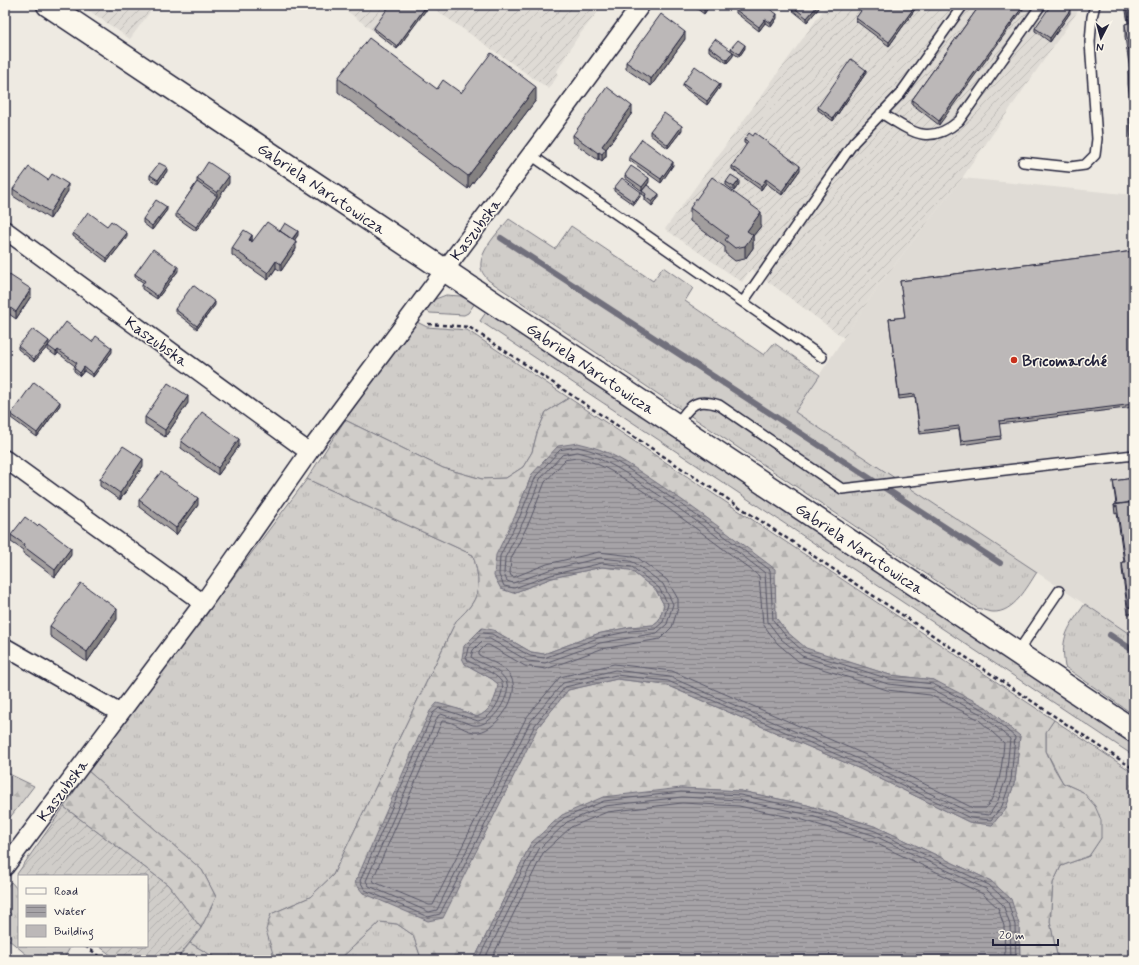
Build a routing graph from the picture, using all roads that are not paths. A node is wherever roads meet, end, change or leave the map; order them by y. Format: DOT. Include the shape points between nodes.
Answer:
graph roads {
  1 [pos="48,5"];
  2 [pos="641,5"];
  3 [pos="963,5"];
  4 [pos="1042,5"];
  5 [pos="1095,5"];
  6 [pos="882,113"];
  7 [pos="531,155"];
  8 [pos="1023,162"];
  9 [pos="5,230"];
  10 [pos="445,270"];
  11 [pos="743,302"];
  12 [pos="822,357"];
  13 [pos="676,425"];
  14 [pos="309,452"];
  15 [pos="1134,455"];
  16 [pos="5,459"];
  17 [pos="1059,591"];
  18 [pos="203,603"];
  19 [pos="5,647"];
  20 [pos="1017,653"];
  21 [pos="120,713"];
  22 [pos="1134,731"];
  23 [pos="5,868"];
  1 -- 10 [label="main road, Gabriela Narutowicza"];
  2 -- 7 [label="street, Kaszubska"];
  3 -- 6 [label="lane" via="900,94"];
  4 -- 6 [label="lane" via="960,121 950,129 925,136 909,130"];
  5 -- 8 [label="lane" via="1090,42 1097,139 1095,155 1085,165 1070,167"];
  6 -- 11 [label="lane" via="854,142"];
  7 -- 10 [label="street, Kaszubska"];
  7 -- 11 [label="lane"];
  9 -- 14 [label="street, Kaszubska"];
  10 -- 13 [label="main road, Gabriela Narutowicza"];
  10 -- 14 [label="street, Kaszubska"];
  11 -- 12 [label="lane"];
  13 -- 15 [label="lane" via="693,404 709,402 718,405 842,489"];
  13 -- 20 [label="main road, Gabriela Narutowicza"];
  14 -- 18 [label="street, Kaszubska"];
  16 -- 18 [label="street"];
  17 -- 20 [label="lane"];
  18 -- 21 [label="street, Kaszubska"];
  19 -- 21 [label="street"];
  20 -- 22 [label="main road, Gabriela Narutowicza"];
  21 -- 23 [label="street, Kaszubska"];
}
